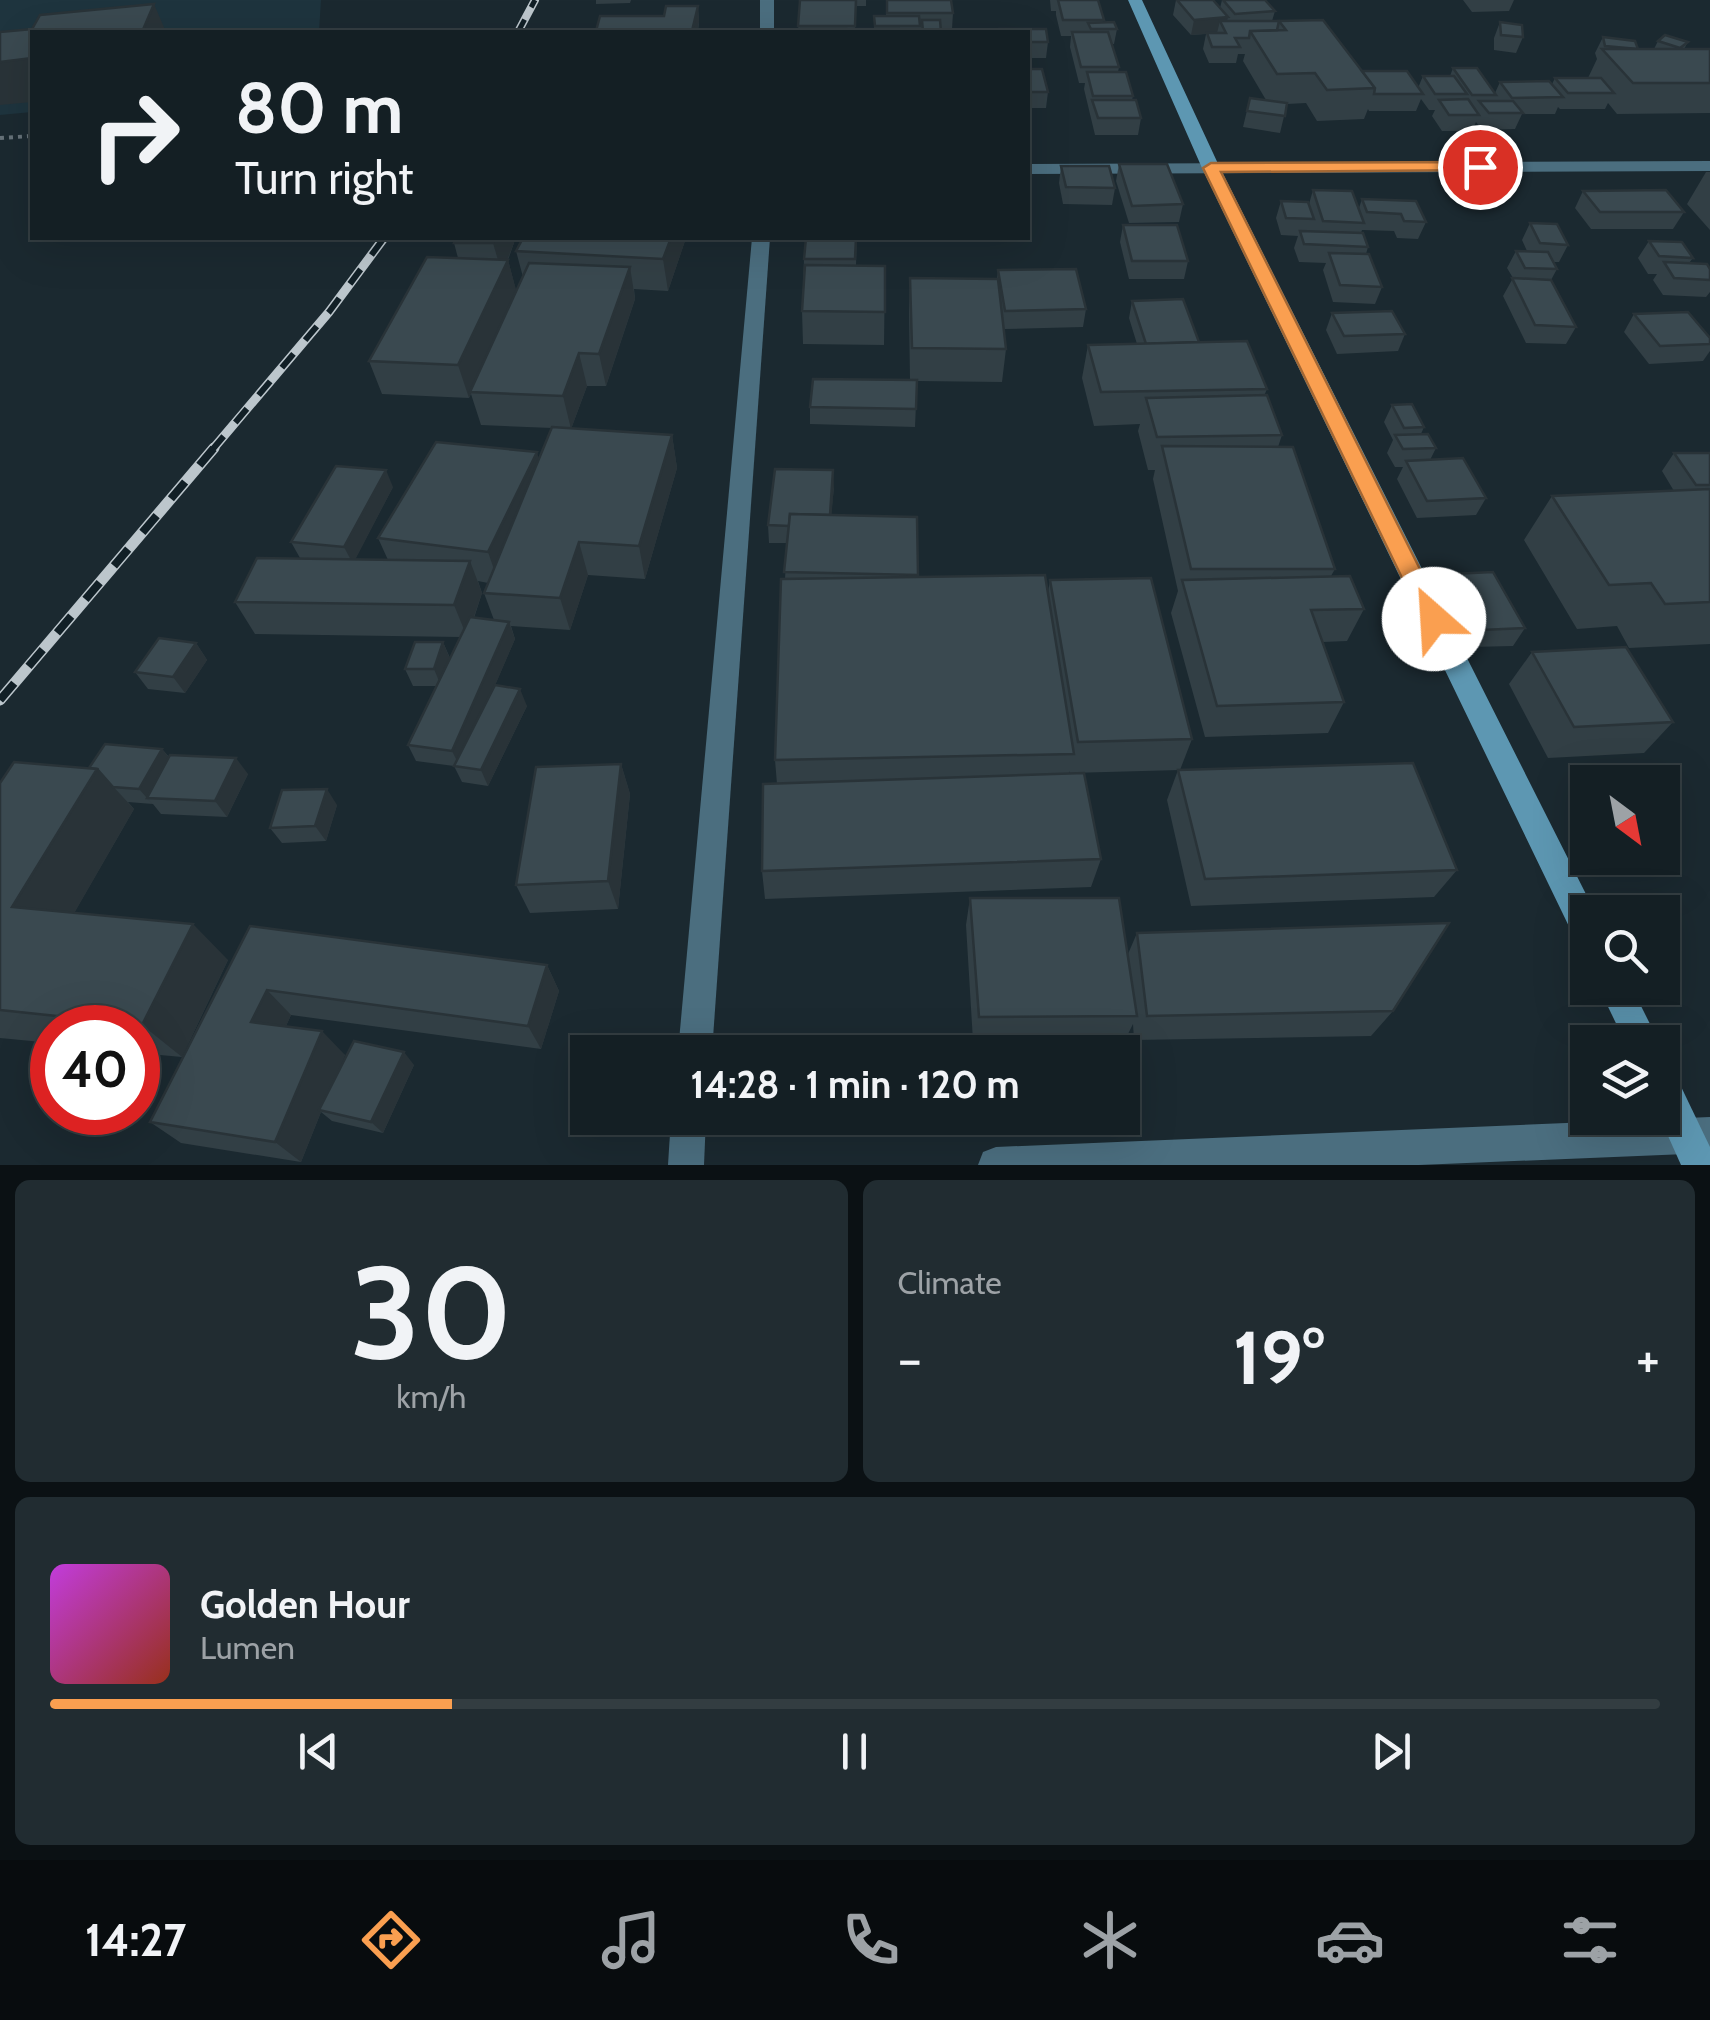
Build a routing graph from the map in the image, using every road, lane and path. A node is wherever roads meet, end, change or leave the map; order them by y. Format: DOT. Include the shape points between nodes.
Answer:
graph roads {
  1 [pos="767,0"];
  2 [pos="1135,0"];
  3 [pos="767,30"];
  4 [pos="30,136"];
  5 [pos="0,138"];
  6 [pos="1710,166"];
  7 [pos="1211,168"];
  8 [pos="1030,169"];
  9 [pos="761,240"];
  10 [pos="1570,896"];
  11 [pos="696,1035"];
  12 [pos="1680,1114"];
  13 [pos="689,1135"];
  14 [pos="1699,1145"];
  15 [pos="686,1165"];
  16 [pos="996,1165"];
  1 -- 3 [label="street"];
  2 -- 7 [label="street"];
  4 -- 5 [label="path"];
  6 -- 7 [label="street"];
  7 -- 8 [label="street"];
  7 -- 10 [label="street"];
  9 -- 11 [label="street"];
  12 -- 14 [label="street"];
  13 -- 15 [label="street"];
  14 -- 16 [label="street"];
}
